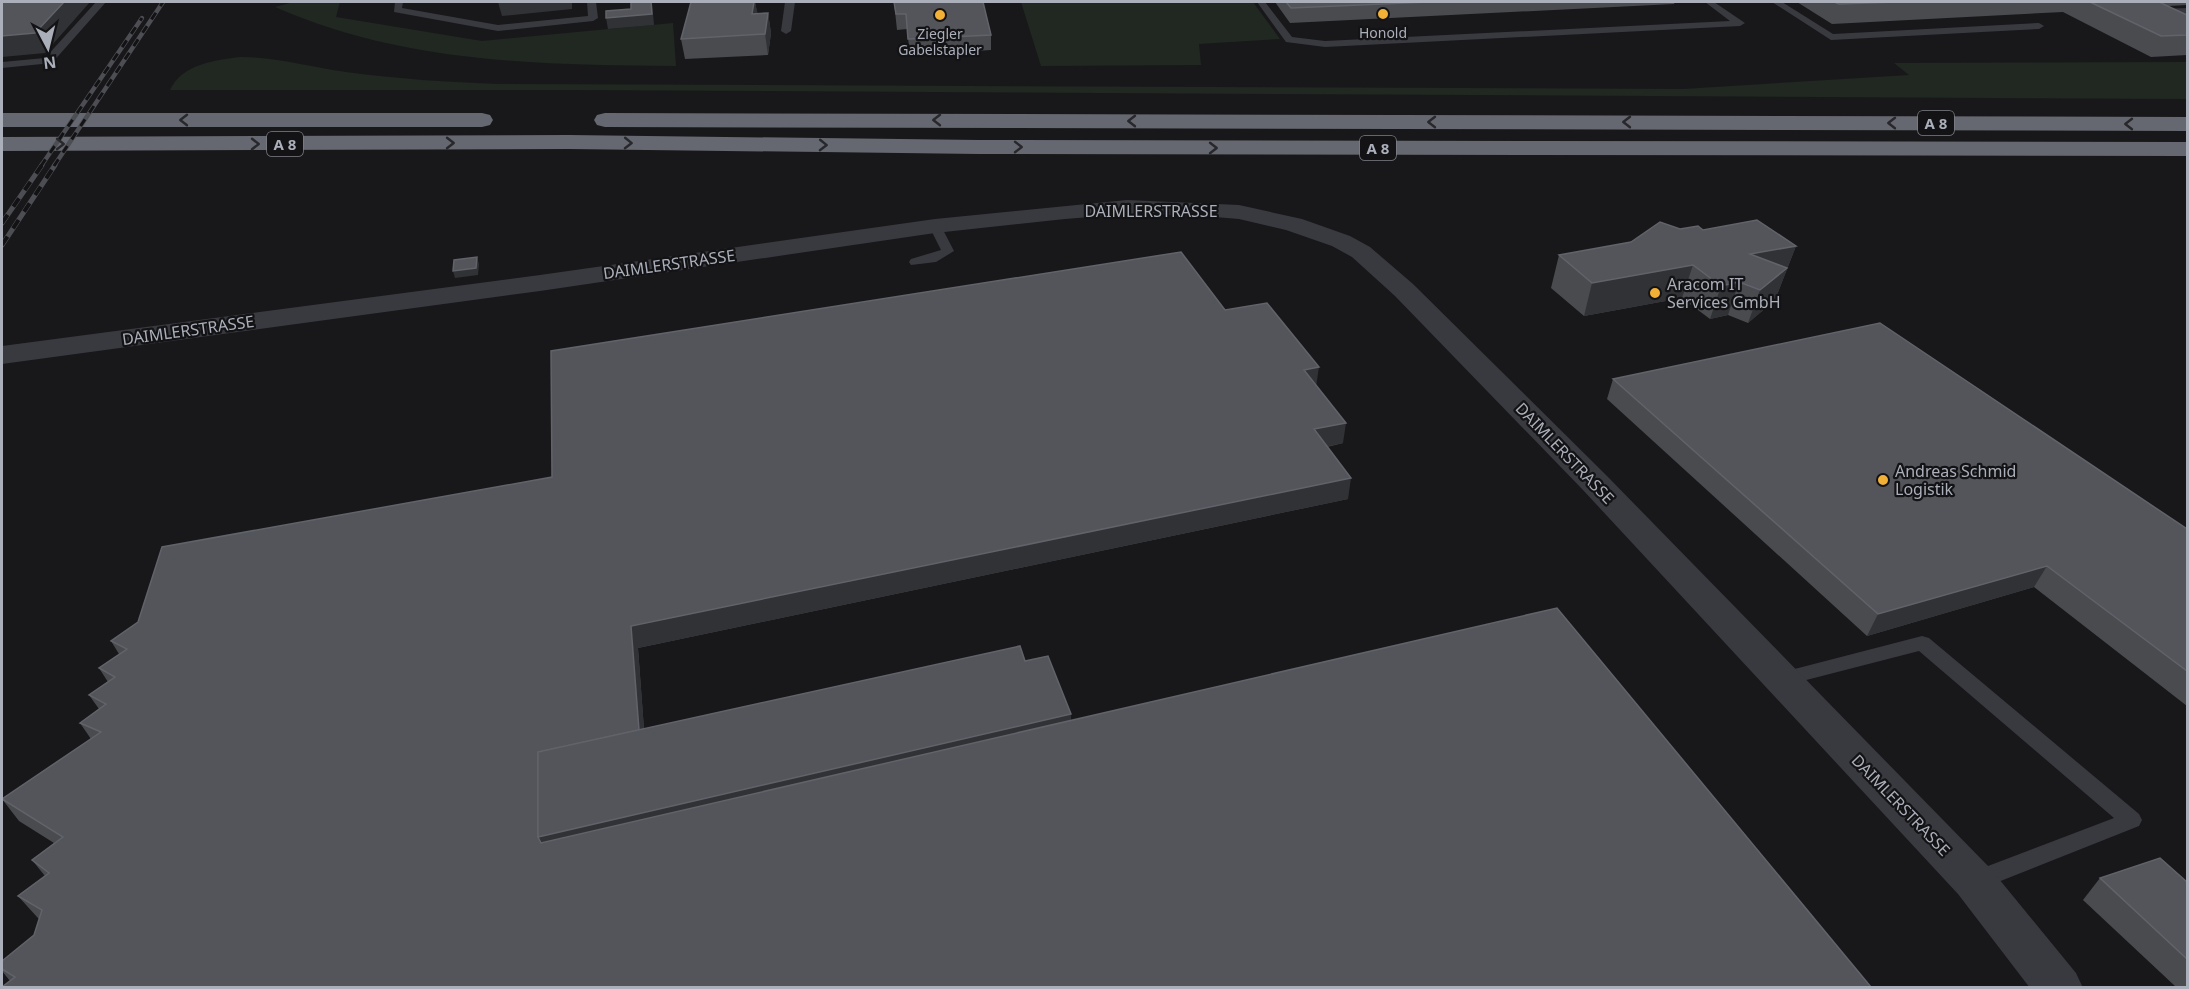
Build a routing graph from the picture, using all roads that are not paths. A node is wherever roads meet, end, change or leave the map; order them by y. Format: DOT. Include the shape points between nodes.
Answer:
graph roads {
  1 [pos="101,2"];
  2 [pos="399,2"];
  3 [pos="592,2"];
  4 [pos="790,2"];
  5 [pos="1261,2"];
  6 [pos="1709,2"];
  7 [pos="1777,2"];
  8 [pos="2187,11"];
  9 [pos="2169,22"];
  10 [pos="2039,26"];
  11 [pos="786,31"];
  12 [pos="2,65"];
  13 [pos="2,120"];
  14 [pos="501,120"];
  15 [pos="583,120"];
  16 [pos="2187,124"];
  17 [pos="2,144"];
  18 [pos="2187,149"];
  19 [pos="935,226"];
  20 [pos="916,262"];
  21 [pos="3,357"];
  22 [pos="1784,680"];
  23 [pos="1974,881"];
  24 [pos="2059,987"];
  1 -- 12 [label="lane" via="48,61"];
  2 -- 3 [label="lane" via="397,10 498,28 593,18"];
  4 -- 11 [label="lane"];
  5 -- 6 [label="lane" via="1289,40 1325,44 1740,23"];
  7 -- 10 [label="lane" via="1831,37"];
  8 -- 9 [label="lane" via="2150,13"];
  14 -- 13 [label="highway, A 8, one-way"];
  16 -- 15 [label="highway, A 8, one-way"];
  17 -- 18 [label="highway, A 8, one-way" via="569,142 1015,147"];
  19 -- 20 [label="lane" via="948,251"];
  19 -- 21 [label="street, DAIMLERSTRASSE"];
  19 -- 22 [label="street, DAIMLERSTRASSE" via="1127,207 1203,209 1293,224 1341,241 1361,252 1404,290"];
  22 -- 23 [label="street, DAIMLERSTRASSE"];
  22 -- 23 [label="lane" via="1922,643 2131,820"];
  23 -- 24 [label="street, DAIMLERSTRASSE"];
}
